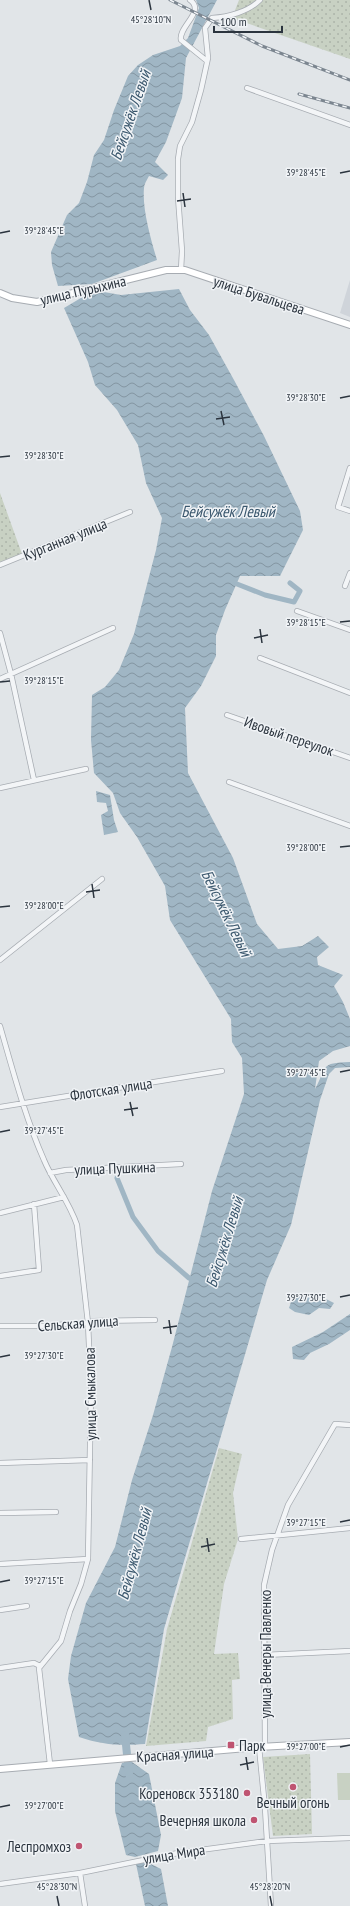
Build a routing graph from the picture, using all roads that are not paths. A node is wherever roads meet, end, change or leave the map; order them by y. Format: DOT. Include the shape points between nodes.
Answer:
graph roads {
  1 [pos="190,0"];
  2 [pos="260,0"];
  3 [pos="207,61"];
  4 [pos="247,88"];
  5 [pos="350,125"];
  6 [pos="166,270"];
  7 [pos="181,270"];
  8 [pos="0,293"];
  9 [pos="350,324"];
  10 [pos="350,468"];
  11 [pos="350,511"];
  12 [pos="130,512"];
  13 [pos="0,566"];
  14 [pos="350,572"];
  15 [pos="345,586"];
  16 [pos="297,611"];
  17 [pos="113,628"];
  18 [pos="350,630"];
  19 [pos="0,633"];
  20 [pos="260,658"];
  21 [pos="11,674"];
  22 [pos="0,679"];
  23 [pos="350,692"];
  24 [pos="227,715"];
  25 [pos="350,758"];
  26 [pos="86,769"];
  27 [pos="34,780"];
  28 [pos="229,782"];
  29 [pos="0,788"];
  30 [pos="350,826"];
  31 [pos="102,879"];
  32 [pos="0,960"];
  33 [pos="0,1026"];
  34 [pos="222,1071"];
  35 [pos="23,1104"];
  36 [pos="0,1107"];
  37 [pos="181,1164"];
  38 [pos="50,1173"];
  39 [pos="64,1197"];
  40 [pos="34,1204"];
  41 [pos="0,1214"];
  42 [pos="0,1276"];
  43 [pos="155,1320"];
  44 [pos="88,1323"];
  45 [pos="0,1326"];
  46 [pos="350,1425"];
  47 [pos="90,1460"];
  48 [pos="0,1463"];
  49 [pos="0,1511"];
  50 [pos="56,1512"];
  51 [pos="350,1528"];
  52 [pos="278,1534"];
  53 [pos="241,1540"];
  54 [pos="88,1559"];
  55 [pos="0,1564"];
  56 [pos="27,1606"];
  57 [pos="0,1610"];
  58 [pos="350,1651"];
  59 [pos="264,1655"];
  60 [pos="40,1666"];
  61 [pos="0,1668"];
  62 [pos="350,1742"];
  63 [pos="262,1747"];
  64 [pos="50,1764"];
  65 [pos="0,1769"];
  66 [pos="350,1838"];
  67 [pos="267,1841"];
  68 [pos="80,1873"];
  69 [pos="0,1884"];
  70 [pos="85,1906"];
  71 [pos="270,1906"];
  1 -- 3 [label="street" via="195,10 183,30 181,40"];
  2 -- 3 [label="street" via="256,5 239,12 212,18 205,28"];
  3 -- 7 [label="street" via="197,107 180,146 178,159"];
  4 -- 5 [label="street"];
  6 -- 7 [label="street, улица Бувальцева"];
  6 -- 8 [label="street, улица Пурыхина" via="37,302 12,298"];
  7 -- 9 [label="street, улица Бувальцева"];
  10 -- 11 [label="street" via="338,507"];
  12 -- 13 [label="street, Курганная улица"];
  14 -- 15 [label="street"];
  16 -- 18 [label="street"];
  17 -- 21 [label="street"];
  19 -- 21 [label="street"];
  20 -- 23 [label="street"];
  21 -- 22 [label="street"];
  21 -- 27 [label="street"];
  24 -- 25 [label="street, Ивовый переулок"];
  26 -- 27 [label="street"];
  27 -- 29 [label="street"];
  28 -- 30 [label="street"];
  31 -- 32 [label="street"];
  33 -- 35 [label="street, улица Смыкалова"];
  34 -- 35 [label="street, Флотская улица"];
  35 -- 36 [label="street, Флотская улица"];
  35 -- 38 [label="street, улица Смыкалова"];
  37 -- 38 [label="street, улица Пушкина"];
  38 -- 39 [label="street, улица Смыкалова"];
  39 -- 40 [label="street, улица Пушкина"];
  39 -- 44 [label="street, улица Смыкалова" via="77,1225"];
  40 -- 41 [label="street, улица Пушкина"];
  40 -- 42 [label="street" via="39,1270"];
  43 -- 44 [label="street, Сельская улица"];
  44 -- 45 [label="street, Сельская улица"];
  44 -- 47 [label="street, улица Смыкалова" via="91,1390"];
  46 -- 52 [label="street, улица Венеры Павленко" via="335,1424 288,1505"];
  47 -- 48 [label="street"];
  47 -- 54 [label="street, улица Смыкалова"];
  49 -- 50 [label="street"];
  51 -- 52 [label="street"];
  52 -- 53 [label="street"];
  52 -- 59 [label="street, улица Венеры Павленко" via="264,1585"];
  54 -- 55 [label="street"];
  54 -- 60 [label="street, улица Смыкалова" via="61,1641"];
  56 -- 57 [label="street"];
  58 -- 59 [label="street"];
  59 -- 63 [label="street, улица Венеры Павленко"];
  60 -- 61 [label="street" via="34,1663"];
  60 -- 64 [label="street"];
  62 -- 63 [label="street, Красная улица"];
  63 -- 64 [label="street, Красная улица"];
  63 -- 67 [label="street, улица Венеры Павленко"];
  64 -- 65 [label="street, Красная улица"];
  66 -- 67 [label="street, улица Мира"];
  67 -- 68 [label="street, улица Мира" via="132,1861"];
  67 -- 71 [label="street, улица Венеры Павленко"];
  68 -- 69 [label="street, улица Мира"];
  68 -- 70 [label="street"];
}
